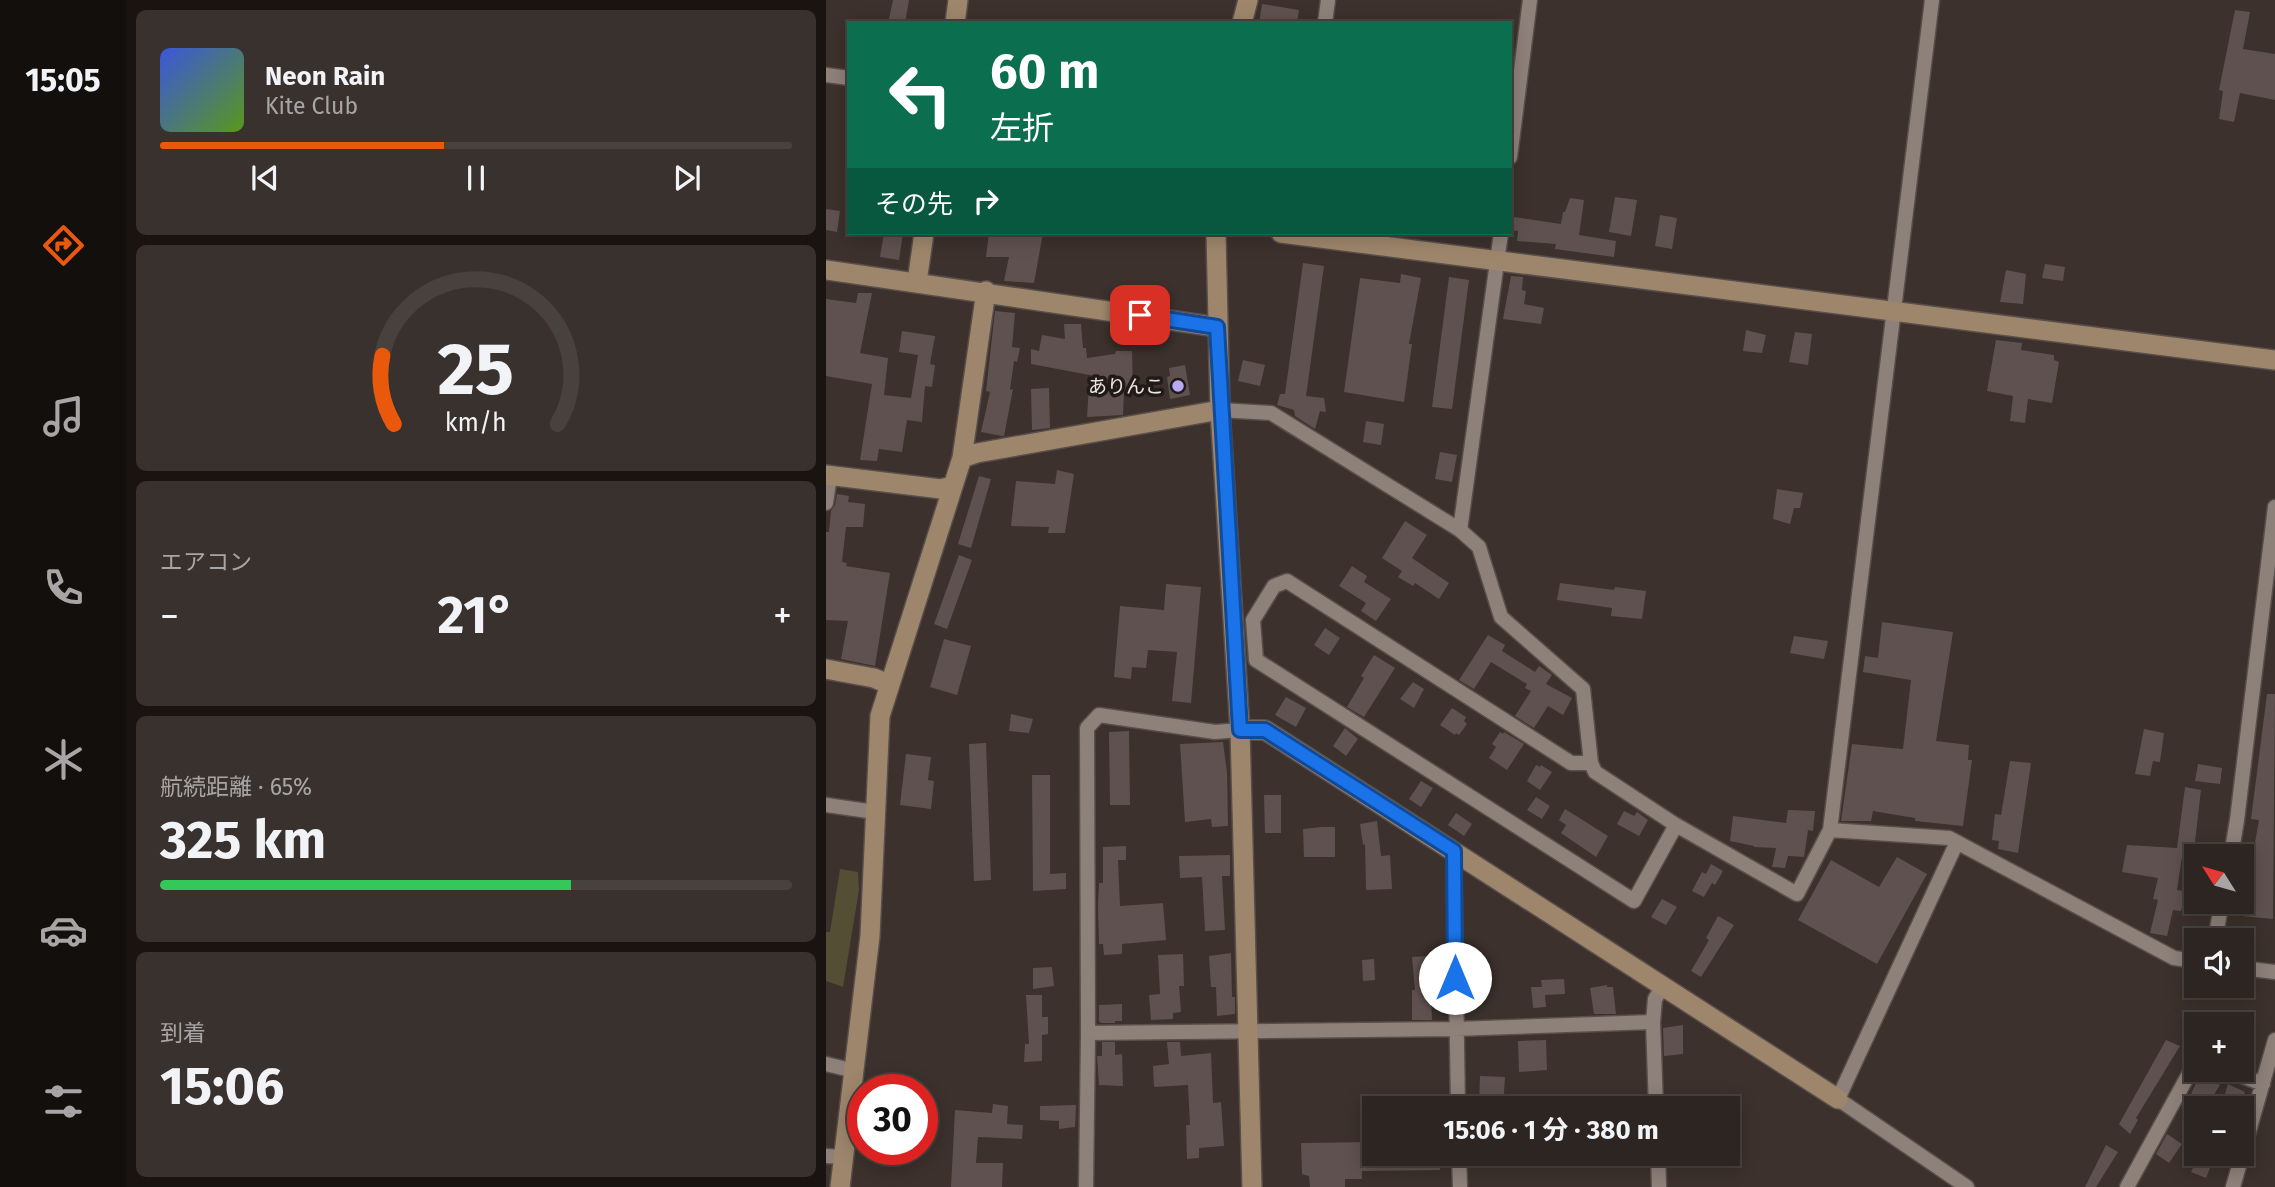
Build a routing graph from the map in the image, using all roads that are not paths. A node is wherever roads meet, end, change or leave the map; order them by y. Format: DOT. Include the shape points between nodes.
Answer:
graph roads {
  1 [pos="958,0"];
  2 [pos="1248,0"];
  3 [pos="1328,0"];
  4 [pos="1530,0"];
  5 [pos="1932,0"];
  6 [pos="955,21"];
  7 [pos="1243,21"];
  8 [pos="1325,21"];
  9 [pos="826,75"];
  10 [pos="847,78"];
  11 [pos="1512,141"];
  12 [pos="924,235"];
  13 [pos="1216,235"];
  14 [pos="1307,235"];
  15 [pos="1501,235"];
  16 [pos="1497,260"];
  17 [pos="826,270"];
  18 [pos="917,282"];
  19 [pos="986,291"];
  20 [pos="1895,311"];
  21 [pos="1217,327"];
  22 [pos="2275,360"];
  23 [pos="1220,410"];
  24 [pos="962,458"];
  25 [pos="828,476"];
  26 [pos="952,486"];
  27 [pos="826,503"];
  28 [pos="2275,507"];
  29 [pos="1460,530"];
  30 [pos="826,669"];
  31 [pos="888,684"];
  32 [pos="1240,730"];
  33 [pos="1591,763"];
  34 [pos="826,805"];
  35 [pos="875,812"];
  36 [pos="1676,825"];
  37 [pos="1830,831"];
  38 [pos="1957,842"];
  39 [pos="2233,844"];
  40 [pos="1454,851"];
  41 [pos="2184,959"];
  42 [pos="2254,969"];
  43 [pos="2275,972"];
  44 [pos="1663,986"];
  45 [pos="1653,1022"];
  46 [pos="1455,1029"];
  47 [pos="1249,1031"];
  48 [pos="1088,1033"];
  49 [pos="2275,1040"];
  50 [pos="826,1064"];
  51 [pos="855,1071"];
  52 [pos="2254,1081"];
  53 [pos="2184,1082"];
  54 [pos="2263,1084"];
  55 [pos="1458,1096"];
  56 [pos="1656,1096"];
  57 [pos="1838,1099"];
  58 [pos="834,1157"];
  59 [pos="1459,1166"];
  60 [pos="1658,1166"];
  61 [pos="1962,1186"];
  62 [pos="840,1187"];
  63 [pos="1086,1187"];
  64 [pos="1252,1187"];
  65 [pos="1460,1187"];
  66 [pos="1659,1187"];
  67 [pos="2127,1187"];
  68 [pos="2233,1187"];
  1 -- 6 [label="street"];
  2 -- 7 [label="street"];
  3 -- 8 [label="street"];
  4 -- 11 [label="street"];
  5 -- 20 [label="street"];
  9 -- 10 [label="street"];
  12 -- 18 [label="street"];
  13 -- 21 [label="street"];
  14 -- 16 [label="street"];
  15 -- 16 [label="street"];
  16 -- 20 [label="street"];
  16 -- 29 [label="street"];
  17 -- 18 [label="street"];
  18 -- 19 [label="street"];
  19 -- 21 [label="street"];
  19 -- 24 [label="street"];
  20 -- 22 [label="street"];
  20 -- 37 [label="street"];
  21 -- 23 [label="street"];
  23 -- 24 [label="street"];
  23 -- 29 [label="street" via="1271,413"];
  23 -- 32 [label="street"];
  24 -- 26 [label="street"];
  25 -- 26 [label="street" via="942,489"];
  25 -- 27 [label="street"];
  26 -- 31 [label="street"];
  28 -- 39 [label="street"];
  29 -- 33 [label="street" via="1479,547 1501,617 1583,689"];
  30 -- 31 [label="street"];
  31 -- 35 [label="street" via="880,716"];
  32 -- 40 [label="street" via="1265,730"];
  32 -- 47 [label="street"];
  32 -- 48 [label="street" via="1215,733 1100,715 1087,728"];
  33 -- 36 [label="street" via="1595,772"];
  33 -- 36 [label="street" via="1571,763 1287,581 1274,586 1253,620 1256,660 1634,901"];
  34 -- 35 [label="street"];
  35 -- 51 [label="street" via="870,936"];
  36 -- 37 [label="street" via="1797,894"];
  37 -- 38 [label="street"];
  38 -- 41 [label="street"];
  38 -- 57 [label="street"];
  40 -- 44 [label="street"];
  40 -- 46 [label="street"];
  42 -- 43 [label="street"];
  44 -- 45 [label="street" via="1655,999"];
  44 -- 57 [label="street"];
  45 -- 46 [label="street"];
  45 -- 56 [label="street"];
  46 -- 47 [label="street"];
  46 -- 55 [label="street"];
  47 -- 48 [label="street"];
  47 -- 64 [label="street"];
  48 -- 63 [label="street"];
  49 -- 54 [label="street"];
  50 -- 51 [label="street"];
  51 -- 58 [label="street"];
  52 -- 54 [label="street"];
  53 -- 67 [label="street"];
  54 -- 68 [label="street"];
  57 -- 61 [label="street"];
  58 -- 62 [label="street"];
  59 -- 65 [label="street"];
  60 -- 66 [label="street"];
}
